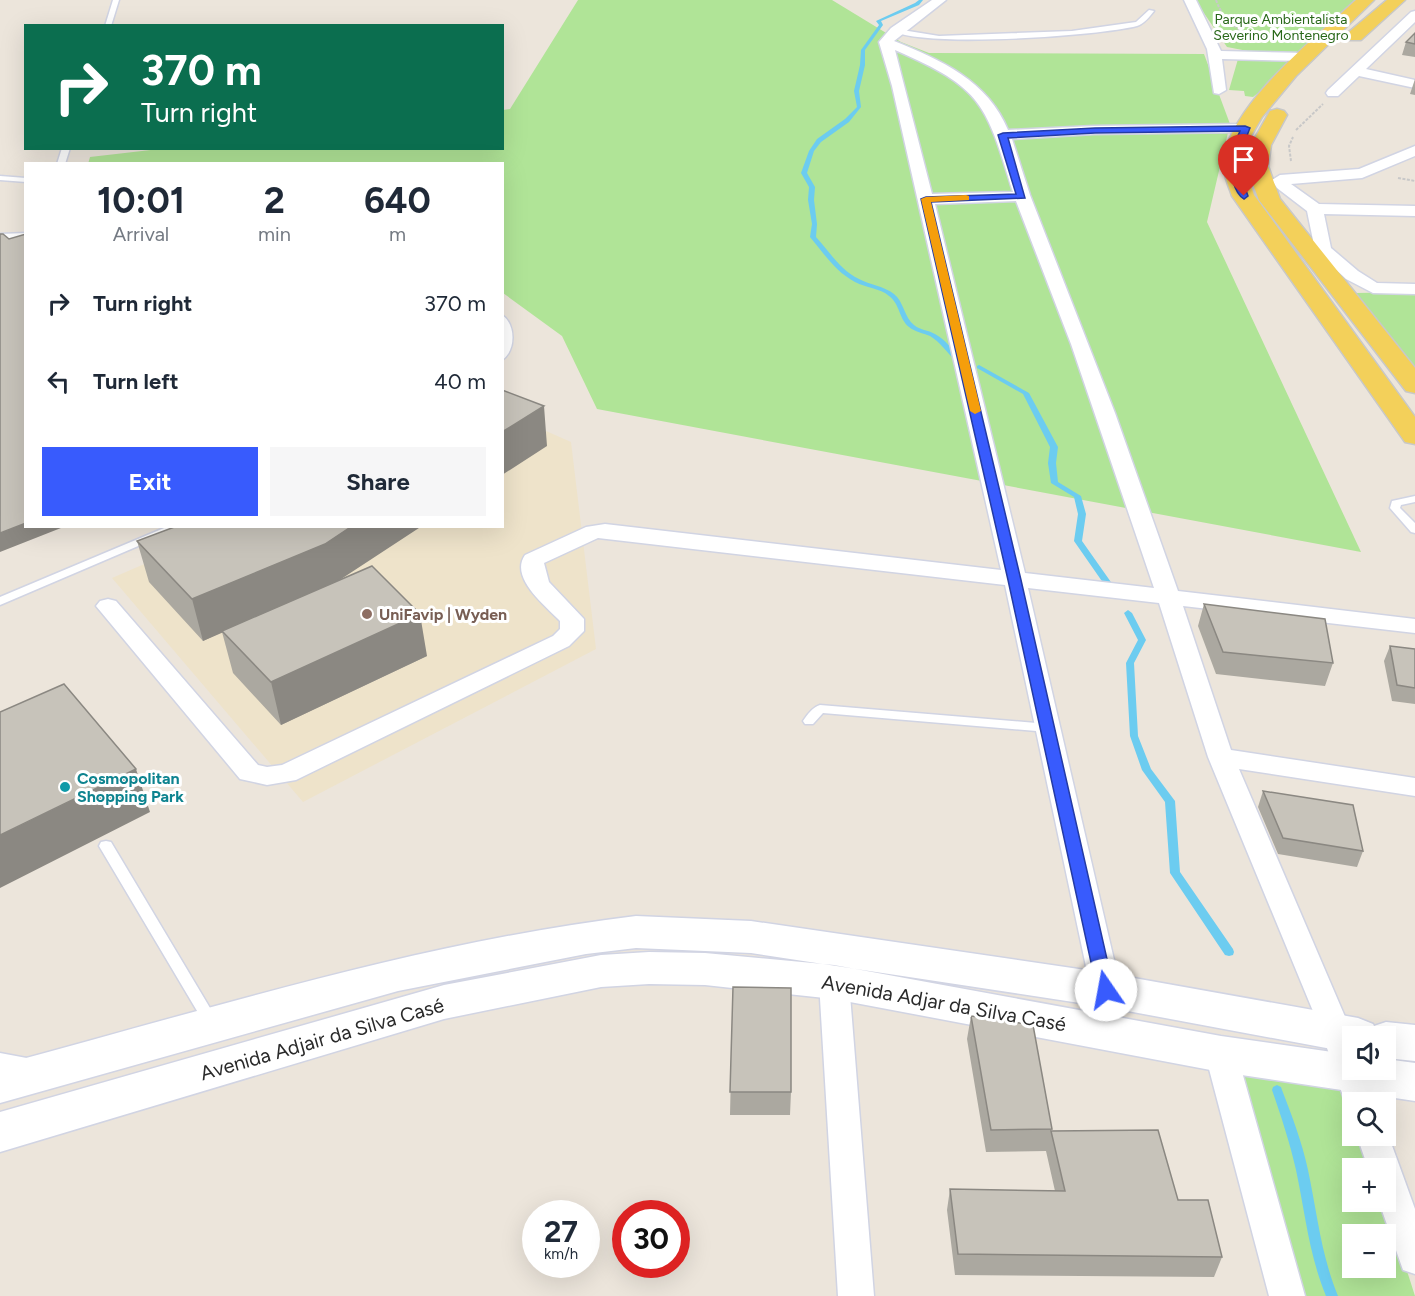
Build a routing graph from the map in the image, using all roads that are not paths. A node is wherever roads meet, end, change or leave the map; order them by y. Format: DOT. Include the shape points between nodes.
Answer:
graph roads {
  1 [pos="116,0"];
  2 [pos="940,0"];
  3 [pos="1190,0"];
  4 [pos="1366,0"];
  5 [pos="1397,0"];
  6 [pos="1151,11"];
  7 [pos="1415,15"];
  8 [pos="109,24"];
  9 [pos="891,36"];
  10 [pos="1346,44"];
  11 [pos="1216,55"];
  12 [pos="1314,66"];
  13 [pos="1355,71"];
  14 [pos="915,80"];
  15 [pos="966,84"];
  16 [pos="1415,84"];
  17 [pos="1219,90"];
  18 [pos="1333,93"];
  19 [pos="1292,97"];
  20 [pos="1245,128"];
  21 [pos="1003,135"];
  22 [pos="1415,151"];
  23 [pos="0,178"];
  24 [pos="24,180"];
  25 [pos="1022,196"];
  26 [pos="926,199"];
  27 [pos="1316,209"];
  28 [pos="1415,211"];
  29 [pos="24,235"];
  30 [pos="0,236"];
  31 [pos="1316,250"];
  32 [pos="1415,290"];
  33 [pos="504,321"];
  34 [pos="504,354"];
  35 [pos="1415,385"];
  36 [pos="1415,436"];
  37 [pos="1415,499"];
  38 [pos="175,528"];
  39 [pos="1415,530"];
  40 [pos="1015,580"];
  41 [pos="1168,598"];
  42 [pos="0,601"];
  43 [pos="108,606"];
  44 [pos="1415,626"];
  45 [pos="808,721"];
  46 [pos="1048,728"];
  47 [pos="1221,757"];
  48 [pos="1415,787"];
  49 [pos="106,846"];
  50 [pos="643,950"];
  51 [pos="834,982"];
  52 [pos="1106,990"];
  53 [pos="213,1026"];
  54 [pos="1342,1038"];
  55 [pos="1396,1041"];
  56 [pos="1415,1043"];
  57 [pos="1221,1054"];
  58 [pos="1342,1058"];
  59 [pos="0,1060"];
  60 [pos="1342,1060"];
  61 [pos="57,1069"];
  62 [pos="1396,1076"];
  63 [pos="1415,1082"];
  64 [pos="0,1084"];
  65 [pos="0,1132"];
  66 [pos="1396,1203"];
  67 [pos="1415,1258"];
  68 [pos="856,1296"];
  69 [pos="1287,1296"];
  1 -- 8 [label="lane"];
  2 -- 9 [label="street"];
  3 -- 11 [label="street"];
  4 -- 12 [label="main road"];
  5 -- 10 [label="main road"];
  6 -- 9 [label="lane" via="1138,24 1072,33"];
  7 -- 13 [label="street"];
  9 -- 14 [label="street"];
  9 -- 15 [label="street"];
  11 -- 12 [label="street"];
  11 -- 17 [label="street"];
  12 -- 20 [label="main road" via="1269,94"];
  13 -- 16 [label="street"];
  13 -- 18 [label="street"];
  14 -- 15 [label="street" via="947,77"];
  14 -- 26 [label="street"];
  15 -- 21 [label="street" via="984,99"];
  19 -- 31 [label="main road" via="1274,119 1261,145 1257,166 1270,200"];
  20 -- 21 [label="street"];
  20 -- 36 [label="main road" via="1234,157 1236,177 1244,196"];
  21 -- 25 [label="street"];
  22 -- 27 [label="street" via="1362,173 1280,180"];
  23 -- 24 [label="lane"];
  25 -- 26 [label="street"];
  25 -- 41 [label="street" via="1068,308"];
  26 -- 40 [label="street"];
  27 -- 28 [label="street"];
  27 -- 31 [label="street"];
  29 -- 30 [label="lane"];
  31 -- 32 [label="street" via="1373,288"];
  31 -- 35 [label="main road"];
  33 -- 34 [label="lane" via="508,327"];
  37 -- 39 [label="lane" via="1396,503 1395,508"];
  38 -- 42 [label="lane"];
  40 -- 41 [label="street"];
  40 -- 43 [label="street" via="594,532 533,560 533,577 572,619 572,631 561,641 287,773 267,776 249,772"];
  40 -- 46 [label="street"];
  41 -- 44 [label="street"];
  41 -- 47 [label="street"];
  45 -- 46 [label="lane" via="820,709"];
  46 -- 52 [label="street"];
  47 -- 48 [label="street"];
  47 -- 54 [label="street"];
  49 -- 53 [label="lane"];
  50 -- 51 [label="main road, Avenida Adjar da Silva Casé" via="705,969"];
  50 -- 52 [label="main road, Avenida Adjar da Silva Casé" via="751,937"];
  50 -- 53 [label="main road" via="566,941 398,975"];
  50 -- 65 [label="main road, Avenida Adjair da Silva Casé" via="601,971 444,1002"];
  51 -- 57 [label="main road, Avenida Adjar da Silva Casé"];
  51 -- 68 [label="street"];
  52 -- 58 [label="main road, Avenida Adjar da Silva Casé"];
  53 -- 61 [label="main road"];
  55 -- 56 [label="main road"];
  57 -- 60 [label="main road, Avenida Adjar da Silva Casé"];
  57 -- 69 [label="street"];
  59 -- 61 [label="lane"];
  61 -- 64 [label="main road"];
  62 -- 63 [label="main road, Avenida Adjar da Silva Casé"];
  66 -- 67 [label="street"];
}
